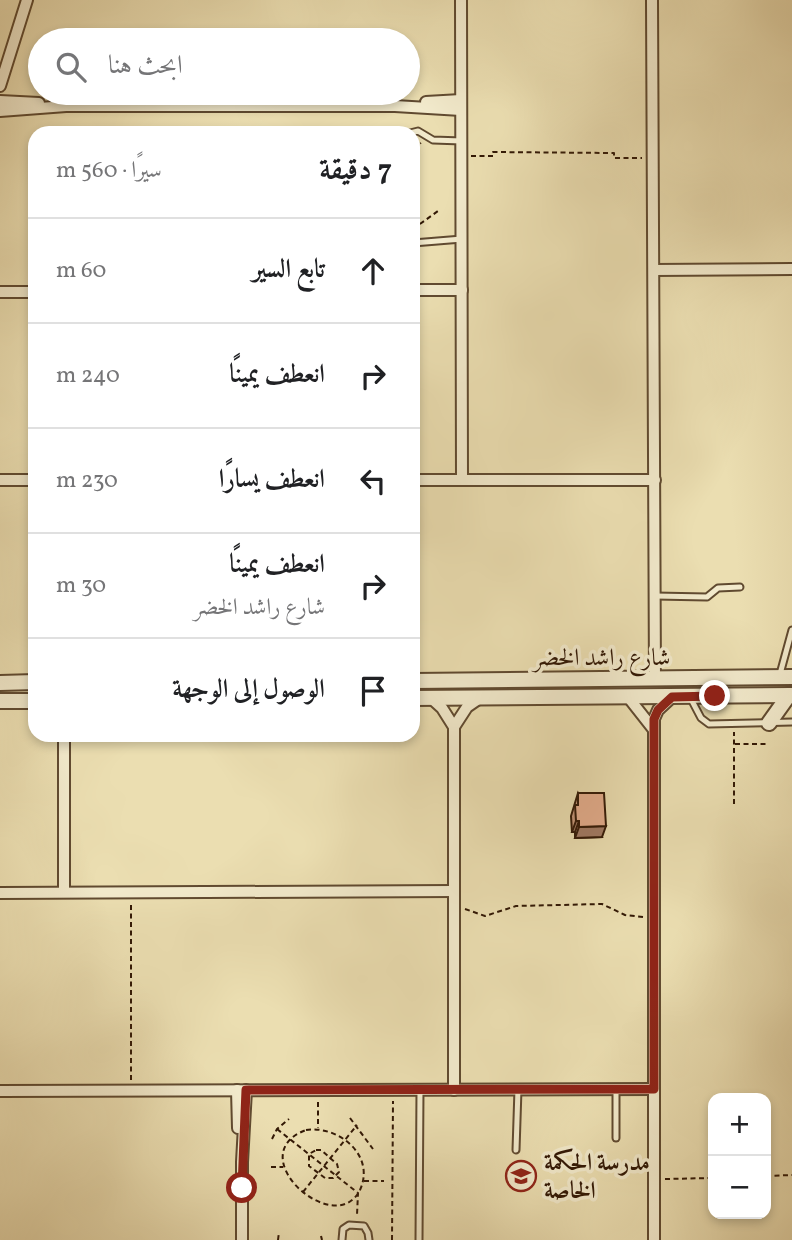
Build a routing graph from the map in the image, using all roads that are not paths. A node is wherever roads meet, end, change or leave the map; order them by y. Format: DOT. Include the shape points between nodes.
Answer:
graph roads {
  1 [pos="27,0"];
  2 [pos="461,0"];
  3 [pos="652,0"];
  4 [pos="0,86"];
  5 [pos="0,101"];
  6 [pos="28,103"];
  7 [pos="53,105"];
  8 [pos="461,105"];
  9 [pos="66,106"];
  10 [pos="0,111"];
  11 [pos="420,132"];
  12 [pos="461,141"];
  13 [pos="462,239"];
  14 [pos="420,242"];
  15 [pos="792,269"];
  16 [pos="654,270"];
  17 [pos="420,290"];
  18 [pos="462,290"];
  19 [pos="0,292"];
  20 [pos="28,292"];
  21 [pos="0,480"];
  22 [pos="28,480"];
  23 [pos="420,480"];
  24 [pos="462,480"];
  25 [pos="655,480"];
  26 [pos="740,587"];
  27 [pos="655,596"];
  28 [pos="792,630"];
  29 [pos="786,677"];
  30 [pos="654,680"];
  31 [pos="420,681"];
  32 [pos="28,682"];
  33 [pos="0,683"];
  34 [pos="790,695"];
  35 [pos="690,696"];
  36 [pos="628,697"];
  37 [pos="672,697"];
  38 [pos="420,698"];
  39 [pos="431,698"];
  40 [pos="480,698"];
  41 [pos="0,701"];
  42 [pos="28,701"];
  43 [pos="792,722"];
  44 [pos="769,723"];
  45 [pos="454,727"];
  46 [pos="654,730"];
  47 [pos="63,742"];
  48 [pos="454,891"];
  49 [pos="64,892"];
  50 [pos="0,893"];
  51 [pos="518,1089"];
  52 [pos="616,1089"];
  53 [pos="654,1089"];
  54 [pos="0,1090"];
  55 [pos="242,1090"];
  56 [pos="420,1090"];
  57 [pos="454,1090"];
  58 [pos="615,1138"];
  59 [pos="516,1150"];
  60 [pos="242,1240"];
  61 [pos="342,1240"];
  62 [pos="369,1240"];
  63 [pos="419,1240"];
  64 [pos="654,1240"];
  1 -- 4 [label="street"];
  2 -- 8 [label="street"];
  3 -- 16 [label="street"];
  5 -- 6 [label="street"];
  7 -- 9 [label="street"];
  8 -- 9 [label="street"];
  8 -- 12 [label="street"];
  9 -- 10 [label="street"];
  11 -- 12 [label="lane" via="433,140"];
  12 -- 13 [label="street"];
  13 -- 14 [label="lane"];
  13 -- 18 [label="street"];
  15 -- 16 [label="street"];
  16 -- 25 [label="street"];
  17 -- 18 [label="street"];
  18 -- 24 [label="street"];
  19 -- 20 [label="street"];
  21 -- 22 [label="street"];
  23 -- 24 [label="street"];
  24 -- 25 [label="street"];
  25 -- 27 [label="street"];
  26 -- 27 [label="lane" via="720,587 708,597"];
  27 -- 30 [label="street"];
  28 -- 29 [label="lane"];
  29 -- 30 [label="street, شارع راشد الخضر"];
  30 -- 31 [label="street, شارع راشد الخضر"];
  32 -- 33 [label="street"];
  34 -- 35 [label="street, شارع راشد الخضر"];
  34 -- 44 [label="street"];
  35 -- 37 [label="street, شارع راشد الخضر"];
  35 -- 44 [label="lane" via="706,722"];
  36 -- 37 [label="street, شارع راشد الخضر"];
  36 -- 40 [label="street, شارع راشد الخضر"];
  36 -- 46 [label="street"];
  37 -- 46 [label="street" via="658,710"];
  38 -- 39 [label="street, شارع راشد الخضر"];
  39 -- 40 [label="street, شارع راشد الخضر"];
  39 -- 45 [label="street"];
  40 -- 45 [label="street" via="467,707"];
  41 -- 42 [label="street"];
  43 -- 44 [label="lane"];
  45 -- 48 [label="street"];
  46 -- 53 [label="street"];
  47 -- 49 [label="street"];
  48 -- 49 [label="street"];
  48 -- 57 [label="street"];
  49 -- 50 [label="street"];
  51 -- 52 [label="street"];
  51 -- 57 [label="street"];
  51 -- 59 [label="lane"];
  52 -- 53 [label="street"];
  52 -- 58 [label="lane"];
  53 -- 64 [label="street"];
  54 -- 55 [label="street"];
  55 -- 56 [label="street"];
  55 -- 60 [label="street"];
  56 -- 57 [label="street"];
  56 -- 63 [label="lane"];
  61 -- 62 [label="lane" via="344,1227 357,1225 366,1228"];
}
